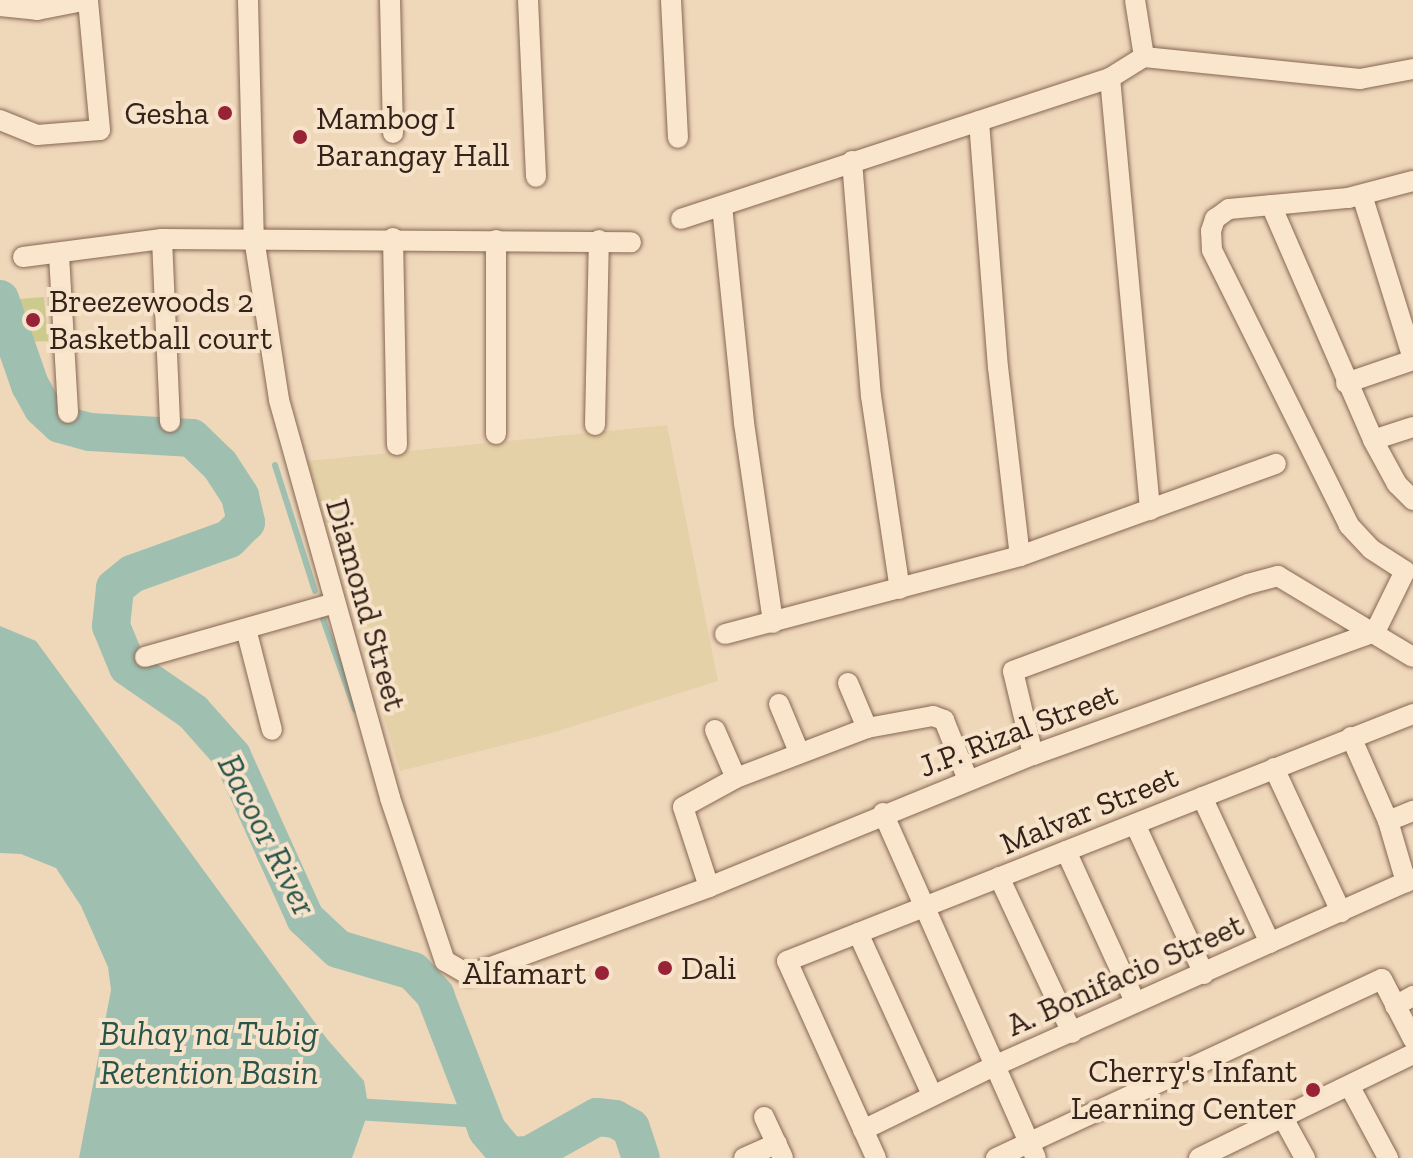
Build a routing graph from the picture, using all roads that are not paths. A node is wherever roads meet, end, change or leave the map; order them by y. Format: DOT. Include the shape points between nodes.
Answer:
graph roads {
  1 [pos="88,0"];
  2 [pos="248,0"];
  3 [pos="390,0"];
  4 [pos="528,0"];
  5 [pos="671,0"];
  6 [pos="1135,0"];
  7 [pos="0,6"];
  8 [pos="1144,57"];
  9 [pos="1413,69"];
  10 [pos="1110,78"];
  11 [pos="0,120"];
  12 [pos="979,121"];
  13 [pos="393,133"];
  14 [pos="678,138"];
  15 [pos="852,161"];
  16 [pos="536,177"];
  17 [pos="1413,181"];
  18 [pos="1362,195"];
  19 [pos="1271,205"];
  20 [pos="722,206"];
  21 [pos="681,219"];
  22 [pos="254,238"];
  23 [pos="393,238"];
  24 [pos="162,239"];
  25 [pos="496,240"];
  26 [pos="599,240"];
  27 [pos="631,242"];
  28 [pos="59,255"];
  29 [pos="23,257"];
  30 [pos="1413,360"];
  31 [pos="1346,383"];
  32 [pos="68,413"];
  33 [pos="170,422"];
  34 [pos="595,425"];
  35 [pos="1413,427"];
  36 [pos="496,434"];
  37 [pos="1373,440"];
  38 [pos="397,445"];
  39 [pos="1276,464"];
  40 [pos="1413,500"];
  41 [pos="1150,510"];
  42 [pos="1020,556"];
  43 [pos="1410,569"];
  44 [pos="900,589"];
  45 [pos="334,603"];
  46 [pos="773,623"];
  47 [pos="246,629"];
  48 [pos="1375,632"];
  49 [pos="725,634"];
  50 [pos="145,657"];
  51 [pos="1413,657"];
  52 [pos="848,683"];
  53 [pos="779,704"];
  54 [pos="1413,714"];
  55 [pos="867,728"];
  56 [pos="272,730"];
  57 [pos="715,730"];
  58 [pos="1351,737"];
  59 [pos="799,752"];
  60 [pos="1033,755"];
  61 [pos="1274,768"];
  62 [pos="736,778"];
  63 [pos="968,780"];
  64 [pos="1202,797"];
  65 [pos="1413,811"];
  66 [pos="883,813"];
  67 [pos="1388,821"];
  68 [pos="1135,824"];
  69 [pos="1066,851"];
  70 [pos="999,877"];
  71 [pos="1410,881"];
  72 [pos="709,887"];
  73 [pos="685,894"];
  74 [pos="925,907"];
  75 [pos="1341,912"];
  76 [pos="858,933"];
  77 [pos="1270,943"];
  78 [pos="1204,974"];
  79 [pos="1404,1001"];
  80 [pos="1135,1002"];
  81 [pos="1072,1033"];
  82 [pos="1413,1039"];
  83 [pos="1413,1054"];
  84 [pos="992,1067"];
  85 [pos="1350,1087"];
  86 [pos="932,1095"];
  87 [pos="764,1117"];
  88 [pos="1283,1118"];
  89 [pos="863,1130"];
  90 [pos="1032,1150"];
  91 [pos="780,1151"];
  92 [pos="1224,1153"];
  93 [pos="744,1158"];
  94 [pos="876,1158"];
  95 [pos="996,1158"];
  96 [pos="1199,1158"];
  97 [pos="1305,1158"];
  98 [pos="1388,1158"];
  1 -- 7 [label="street" via="37,10"];
  1 -- 11 [label="street" via="100,130 37,135"];
  2 -- 22 [label="street, Diamond Street"];
  3 -- 13 [label="street"];
  4 -- 16 [label="street"];
  5 -- 14 [label="street"];
  6 -- 8 [label="street"];
  8 -- 9 [label="street" via="1360,79"];
  8 -- 10 [label="street"];
  10 -- 12 [label="street"];
  10 -- 41 [label="street"];
  12 -- 15 [label="street"];
  12 -- 42 [label="street" via="998,367"];
  15 -- 20 [label="street"];
  15 -- 44 [label="street" via="871,396"];
  17 -- 18 [label="street"];
  18 -- 19 [label="street"];
  18 -- 30 [label="street"];
  19 -- 31 [label="street"];
  19 -- 43 [label="street" via="1229,209 1215,219 1212,250 1349,525 1371,549"];
  20 -- 21 [label="street"];
  20 -- 46 [label="street" via="744,423"];
  22 -- 23 [label="street"];
  22 -- 24 [label="street"];
  22 -- 45 [label="street, Diamond Street" via="279,400"];
  23 -- 25 [label="street"];
  23 -- 38 [label="street"];
  24 -- 28 [label="street"];
  24 -- 33 [label="street"];
  25 -- 26 [label="street"];
  25 -- 36 [label="street"];
  26 -- 27 [label="street"];
  26 -- 34 [label="street"];
  28 -- 29 [label="street"];
  28 -- 32 [label="street"];
  30 -- 31 [label="street"];
  31 -- 37 [label="street"];
  35 -- 37 [label="street"];
  37 -- 40 [label="street" via="1397,484"];
  39 -- 41 [label="street"];
  41 -- 42 [label="street"];
  42 -- 44 [label="street"];
  43 -- 48 [label="street"];
  44 -- 46 [label="street"];
  45 -- 47 [label="street"];
  45 -- 73 [label="street, Diamond Street" via="390,798 445,961 469,975"];
  46 -- 49 [label="street"];
  47 -- 50 [label="street"];
  47 -- 56 [label="street"];
  48 -- 51 [label="street"];
  48 -- 60 [label="street, J.P. Rizal Street"];
  48 -- 60 [label="street" via="1278,576 1013,671"];
  52 -- 55 [label="street"];
  53 -- 59 [label="street"];
  54 -- 58 [label="street, Malvar Street"];
  55 -- 59 [label="street"];
  55 -- 63 [label="street" via="933,716 944,720"];
  57 -- 62 [label="street"];
  58 -- 61 [label="street, Malvar Street"];
  58 -- 67 [label="street"];
  59 -- 62 [label="street"];
  60 -- 63 [label="street, J.P. Rizal Street"];
  61 -- 64 [label="street, Malvar Street"];
  61 -- 75 [label="street"];
  62 -- 72 [label="street" via="683,807"];
  63 -- 66 [label="street, J.P. Rizal Street"];
  64 -- 68 [label="street, Malvar Street"];
  64 -- 77 [label="street"];
  65 -- 67 [label="street"];
  66 -- 72 [label="street, J.P. Rizal Street"];
  66 -- 74 [label="street"];
  67 -- 71 [label="street"];
  68 -- 69 [label="street, Malvar Street"];
  68 -- 78 [label="street"];
  69 -- 70 [label="street, Malvar Street"];
  69 -- 80 [label="street"];
  70 -- 74 [label="street, Malvar Street"];
  70 -- 81 [label="street"];
  71 -- 75 [label="street, A. Bonifacio Street"];
  72 -- 73 [label="street, J.P. Rizal Street"];
  74 -- 76 [label="street, Malvar Street"];
  74 -- 84 [label="street"];
  75 -- 77 [label="street, A. Bonifacio Street"];
  76 -- 86 [label="street"];
  76 -- 89 [label="street, Malvar Street" via="787,961"];
  77 -- 78 [label="street, A. Bonifacio Street"];
  78 -- 80 [label="street, A. Bonifacio Street"];
  79 -- 82 [label="street"];
  79 -- 90 [label="street" via="1382,979"];
  80 -- 81 [label="street, A. Bonifacio Street"];
  81 -- 84 [label="street, A. Bonifacio Street"];
  83 -- 85 [label="street"];
  84 -- 86 [label="street, A. Bonifacio Street"];
  84 -- 90 [label="street"];
  85 -- 88 [label="street"];
  85 -- 98 [label="street"];
  86 -- 89 [label="street, A. Bonifacio Street"];
  87 -- 91 [label="street"];
  88 -- 92 [label="street"];
  88 -- 97 [label="street"];
  89 -- 94 [label="street"];
  90 -- 95 [label="street"];
  91 -- 93 [label="street"];
  92 -- 96 [label="street"];
}
